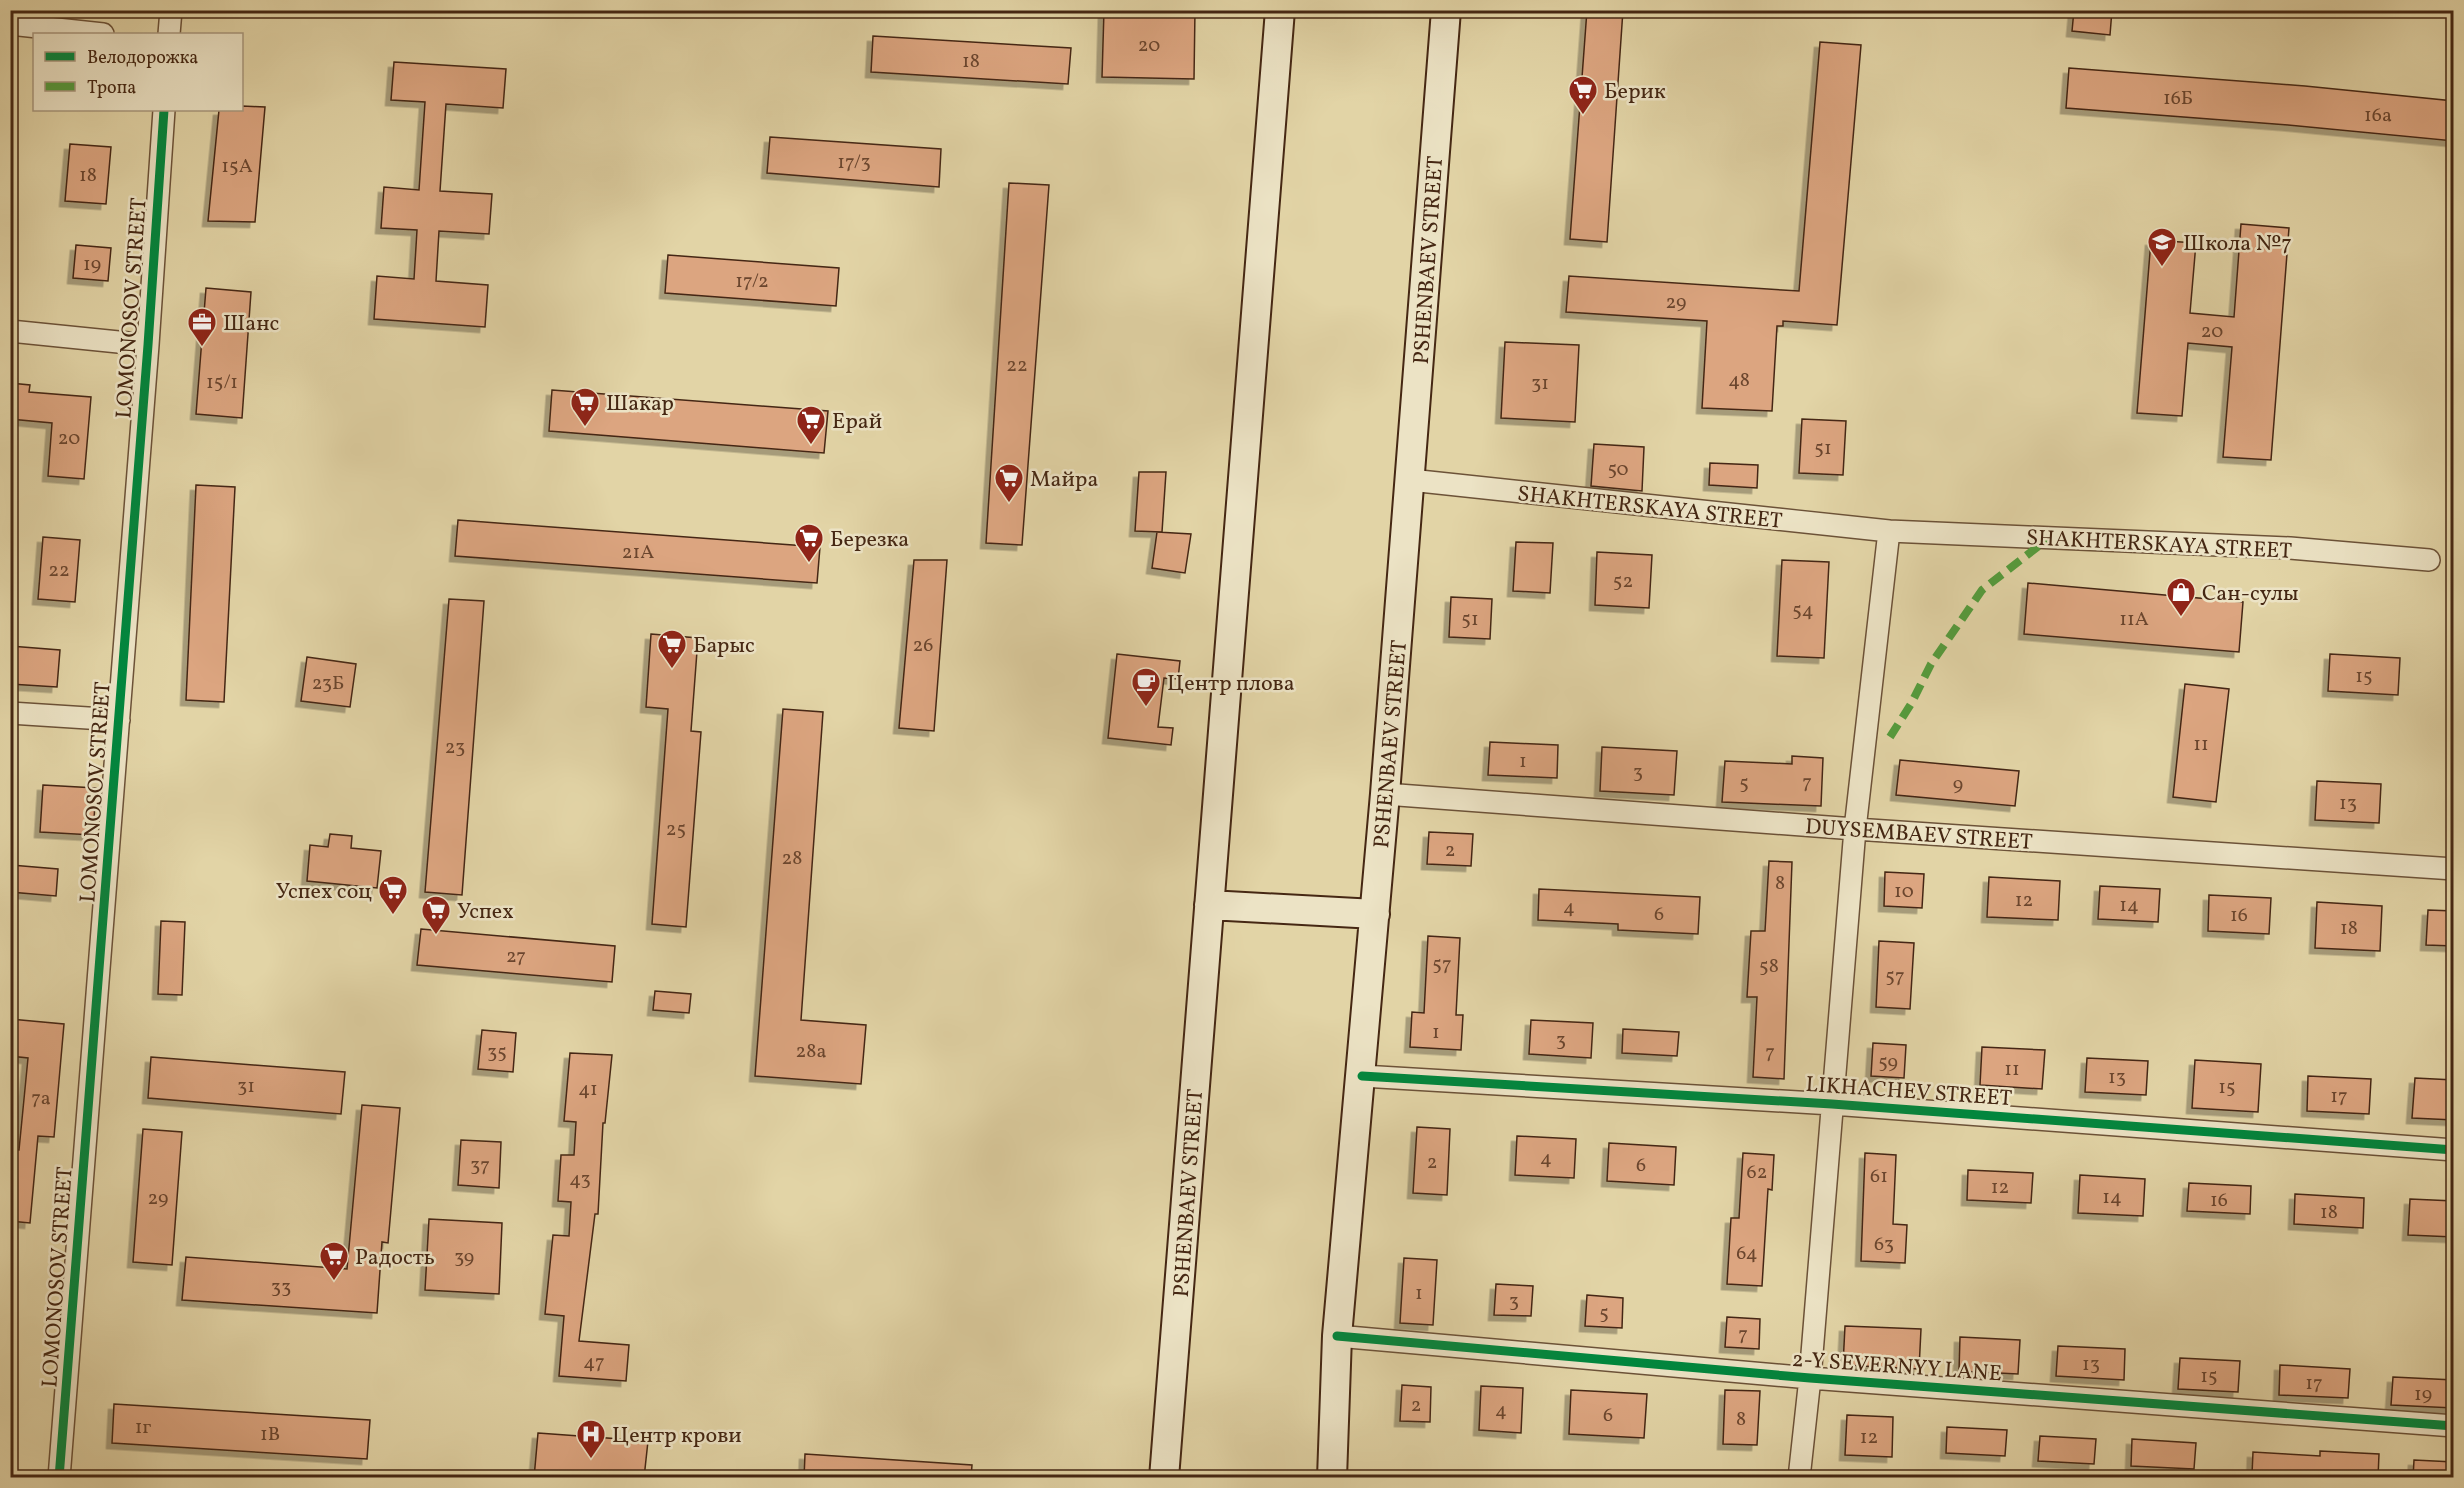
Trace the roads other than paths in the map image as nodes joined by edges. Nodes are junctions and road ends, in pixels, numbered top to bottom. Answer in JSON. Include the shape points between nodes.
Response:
{"nodes":[{"id":1,"x":171,"y":10,"type":"edge"},
{"id":2,"x":1280,"y":10,"type":"edge"},
{"id":3,"x":1446,"y":10,"type":"edge"},
{"id":4,"x":10,"y":24,"type":"edge"},
{"id":5,"x":94,"y":33,"type":"edge"},
{"id":6,"x":169,"y":33,"type":"edge"},
{"id":7,"x":164,"y":111,"type":"edge"},
{"id":8,"x":10,"y":331,"type":"edge"},
{"id":9,"x":148,"y":345,"type":"junction"},
{"id":10,"x":1410,"y":480,"type":"junction"},
{"id":11,"x":1889,"y":531,"type":"junction"},
{"id":12,"x":2429,"y":560,"type":"dead end"},
{"id":13,"x":10,"y":713,"type":"edge"},
{"id":14,"x":119,"y":720,"type":"junction"},
{"id":15,"x":1385,"y":794,"type":"junction"},
{"id":16,"x":1855,"y":829,"type":"junction"},
{"id":17,"x":2454,"y":869,"type":"edge"},
{"id":18,"x":1209,"y":905,"type":"junction"},
{"id":19,"x":1375,"y":914,"type":"junction"},
{"id":20,"x":1362,"y":1076,"type":"junction"},
{"id":21,"x":1832,"y":1104,"type":"junction"},
{"id":22,"x":2454,"y":1150,"type":"edge"},
{"id":23,"x":1337,"y":1336,"type":"junction"},
{"id":24,"x":1810,"y":1378,"type":"junction"},
{"id":25,"x":2454,"y":1426,"type":"edge"},
{"id":26,"x":59,"y":1478,"type":"edge"},
{"id":27,"x":1164,"y":1478,"type":"edge"},
{"id":28,"x":1332,"y":1478,"type":"edge"},
{"id":29,"x":1799,"y":1478,"type":"edge"}],
"edges":[{"from":1,"to":6,"type":"street"},
{"from":2,"to":18,"type":"main road","name":"PSHENBAEV STREET"},
{"from":3,"to":10,"type":"main road","name":"PSHENBAEV STREET"},
{"from":4,"to":5,"type":"street"},
{"from":7,"to":9,"type":"street","name":"LOMONOSOV STREET"},
{"from":8,"to":9,"type":"street"},
{"from":9,"to":14,"type":"street","name":"LOMONOSOV STREET"},
{"from":10,"to":11,"type":"street","name":"SHAKHTERSKAYA STREET"},
{"from":10,"to":15,"type":"main road","name":"PSHENBAEV STREET"},
{"from":11,"to":12,"type":"street","name":"SHAKHTERSKAYA STREET","via":[[2290,549]]},
{"from":11,"to":16,"type":"street"},
{"from":13,"to":14,"type":"street"},
{"from":14,"to":26,"type":"street","name":"LOMONOSOV STREET"},
{"from":15,"to":16,"type":"street","name":"DUYSEMBAEV STREET"},
{"from":15,"to":19,"type":"main road","name":"PSHENBAEV STREET"},
{"from":16,"to":17,"type":"street","name":"DUYSEMBAEV STREET"},
{"from":16,"to":21,"type":"street"},
{"from":18,"to":19,"type":"main road"},
{"from":18,"to":27,"type":"main road","name":"PSHENBAEV STREET"},
{"from":19,"to":20,"type":"main road","name":"PSHENBAEV STREET"},
{"from":20,"to":21,"type":"street","name":"LIKHACHEV STREET"},
{"from":20,"to":23,"type":"main road","name":"PSHENBAEV STREET"},
{"from":21,"to":22,"type":"street","name":"LIKHACHEV STREET"},
{"from":21,"to":24,"type":"street"},
{"from":23,"to":24,"type":"street","name":"2-Y SEVERNYY LANE"},
{"from":23,"to":28,"type":"main road","name":"PSHENBAEV STREET"},
{"from":24,"to":25,"type":"street","name":"2-Y SEVERNYY LANE"},
{"from":24,"to":29,"type":"street"}]}
